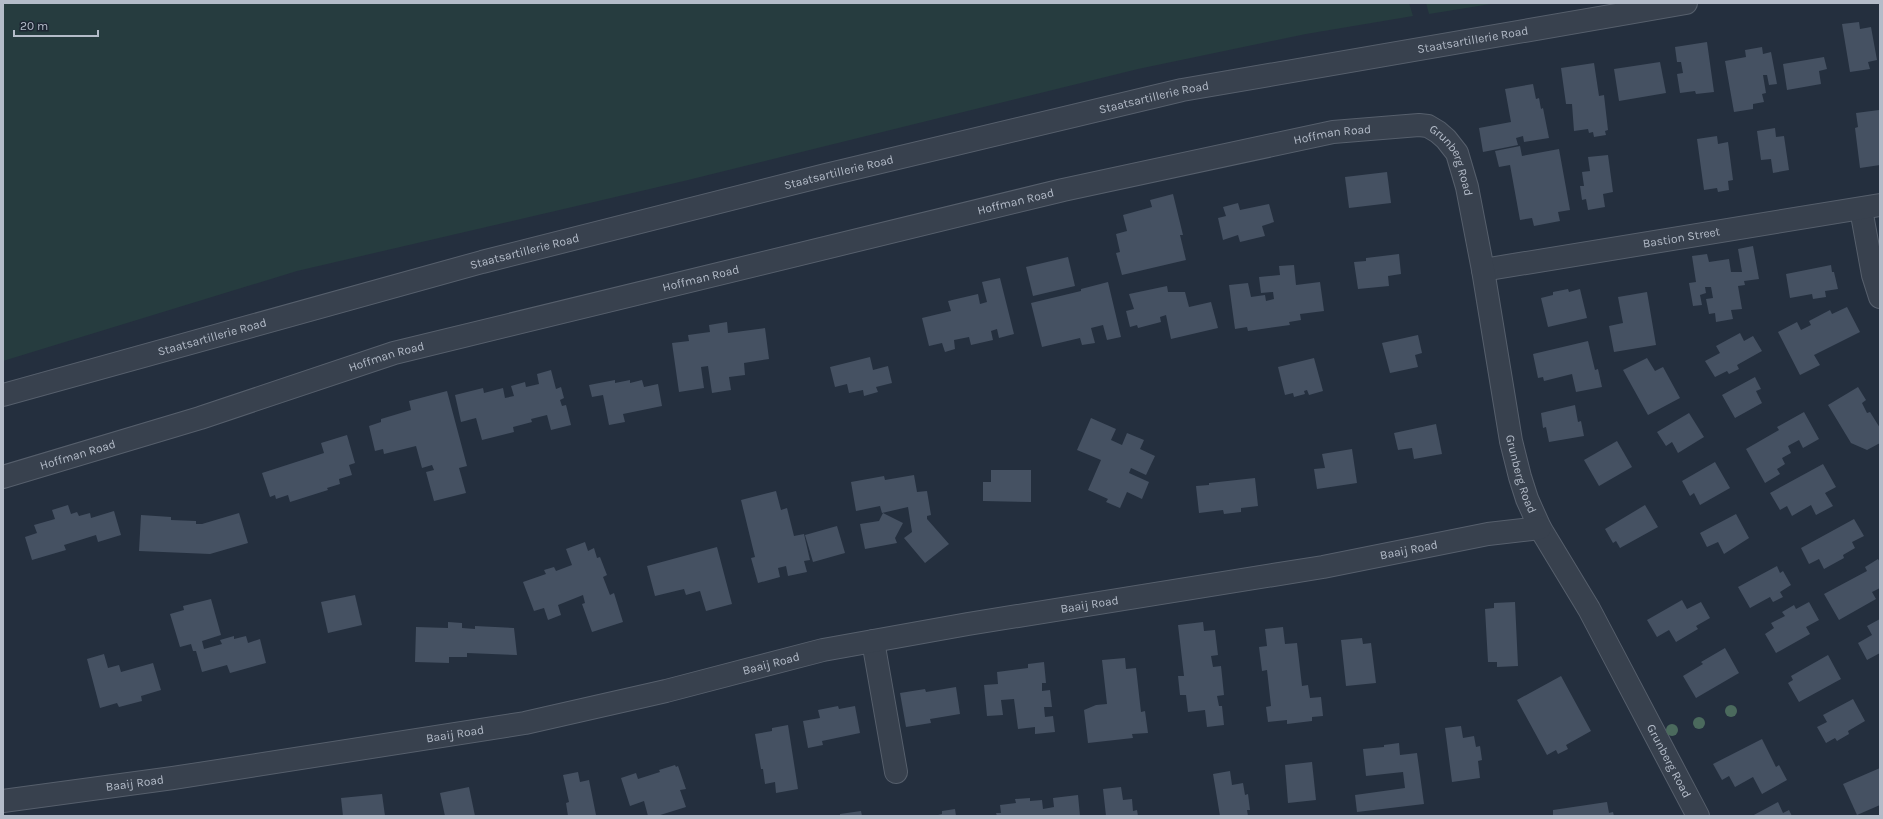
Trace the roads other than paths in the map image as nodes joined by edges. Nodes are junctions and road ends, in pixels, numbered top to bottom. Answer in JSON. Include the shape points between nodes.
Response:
{"nodes":[{"id":1,"x":1686,"y":3,"type":"edge"},
{"id":2,"x":1409,"y":125,"type":"joint"},
{"id":3,"x":1870,"y":207,"type":"edge"},
{"id":4,"x":1483,"y":270,"type":"junction"},
{"id":5,"x":1880,"y":297,"type":"edge"},
{"id":6,"x":3,"y":395,"type":"edge"},
{"id":7,"x":3,"y":477,"type":"edge"},
{"id":8,"x":1540,"y":528,"type":"junction"},
{"id":9,"x":874,"y":641,"type":"junction"},
{"id":10,"x":896,"y":772,"type":"dead end"},
{"id":11,"x":3,"y":801,"type":"edge"},
{"id":12,"x":1698,"y":816,"type":"edge"}],
"edges":[{"from":1,"to":6,"type":"street","name":"Staatsartillerie Road","via":[[1182,90],[826,175],[490,260]]},
{"from":2,"to":4,"type":"street","name":"Grunberg Road","via":[[1428,126],[1446,139],[1457,153],[1467,187]]},
{"from":2,"to":7,"type":"street","name":"Hoffman Road","via":[[1333,132],[1063,190],[394,353],[200,418]]},
{"from":3,"to":4,"type":"street","name":"Bastion Street"},
{"from":3,"to":5,"type":"street","via":[[1873,275]]},
{"from":4,"to":8,"type":"street","name":"Grunberg Road","via":[[1511,441],[1522,484]]},
{"from":8,"to":9,"type":"street","name":"Baaij Road","via":[[1488,534],[1323,567]]},
{"from":8,"to":12,"type":"street","name":"Grunberg Road","via":[[1589,609]]},
{"from":9,"to":10,"type":"street"},
{"from":9,"to":11,"type":"street","name":"Baaij Road","via":[[823,650],[666,691],[525,723],[173,778]]}]}
